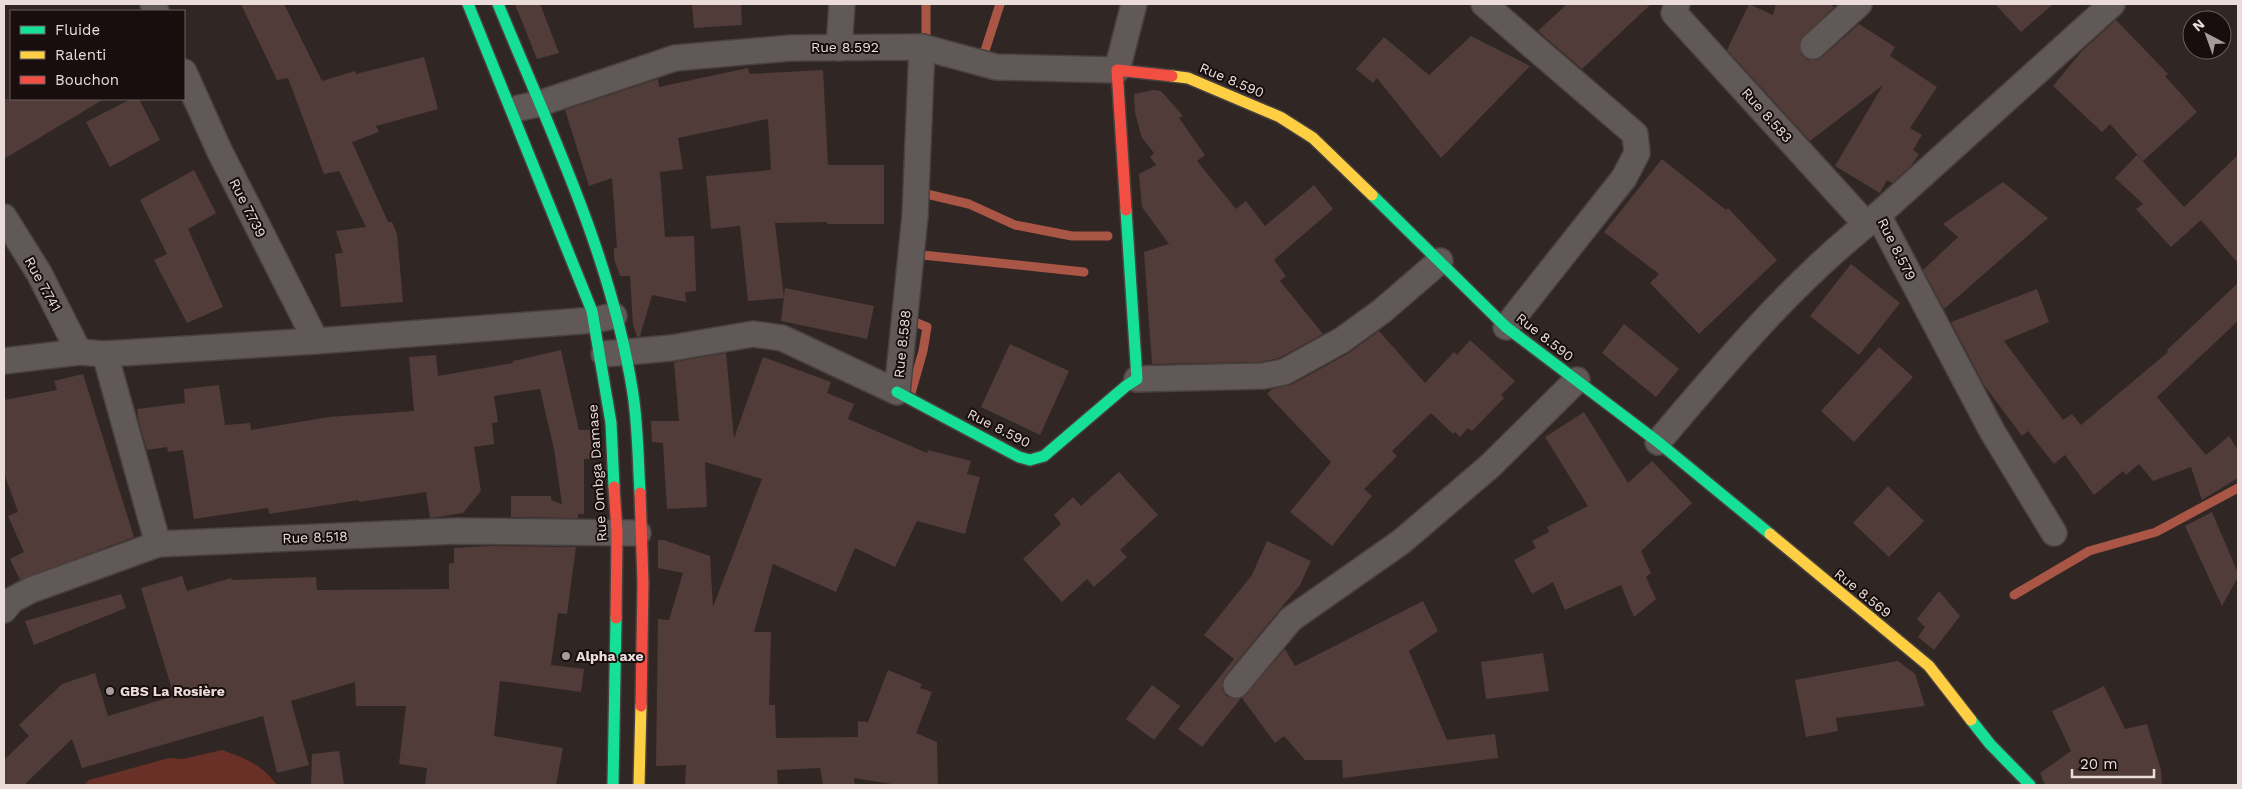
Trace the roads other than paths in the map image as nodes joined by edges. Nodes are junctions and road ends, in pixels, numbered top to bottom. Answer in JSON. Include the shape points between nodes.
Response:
{"nodes":[{"id":1,"x":468,"y":4,"type":"edge"},
{"id":2,"x":498,"y":4,"type":"edge"},
{"id":3,"x":842,"y":4,"type":"edge"},
{"id":4,"x":1134,"y":4,"type":"edge"},
{"id":5,"x":1484,"y":4,"type":"edge"},
{"id":6,"x":1677,"y":4,"type":"edge"},
{"id":7,"x":1859,"y":4,"type":"edge"},
{"id":8,"x":2112,"y":4,"type":"edge"},
{"id":9,"x":1813,"y":46,"type":"dead end"},
{"id":10,"x":922,"y":47,"type":"junction"},
{"id":11,"x":839,"y":48,"type":"junction"},
{"id":12,"x":1117,"y":70,"type":"junction"},
{"id":13,"x":185,"y":74,"type":"edge"},
{"id":14,"x":538,"y":104,"type":"junction"},
{"id":15,"x":511,"y":109,"type":"junction"},
{"id":16,"x":4,"y":217,"type":"edge"},
{"id":17,"x":1872,"y":219,"type":"junction"},
{"id":18,"x":1440,"y":261,"type":"junction"},
{"id":19,"x":605,"y":318,"type":"junction"},
{"id":20,"x":1506,"y":327,"type":"junction"},
{"id":21,"x":316,"y":341,"type":"junction"},
{"id":22,"x":79,"y":352,"type":"junction"},
{"id":23,"x":611,"y":353,"type":"junction"},
{"id":24,"x":105,"y":354,"type":"junction"},
{"id":25,"x":4,"y":361,"type":"edge"},
{"id":26,"x":1137,"y":379,"type":"junction"},
{"id":27,"x":1577,"y":380,"type":"junction"},
{"id":28,"x":897,"y":392,"type":"junction"},
{"id":29,"x":1658,"y":442,"type":"junction"},
{"id":30,"x":617,"y":532,"type":"junction"},
{"id":31,"x":642,"y":533,"type":"junction"},
{"id":32,"x":2054,"y":533,"type":"dead end"},
{"id":33,"x":158,"y":544,"type":"junction"},
{"id":34,"x":4,"y":610,"type":"edge"},
{"id":35,"x":1236,"y":685,"type":"dead end"},
{"id":36,"x":613,"y":785,"type":"edge"},
{"id":37,"x":639,"y":785,"type":"edge"},
{"id":38,"x":2030,"y":785,"type":"edge"}],
"edges":[{"from":1,"to":15,"type":"street","name":"Rue Ombga Damase"},
{"from":2,"to":14,"type":"street","name":"Rue Ombga Damase"},
{"from":3,"to":11,"type":"street"},
{"from":4,"to":12,"type":"street"},
{"from":5,"to":20,"type":"street","via":[[1635,134],[1638,153],[1624,178]]},
{"from":6,"to":17,"type":"street","name":"Rue 8.583","via":[[1674,13]]},
{"from":7,"to":9,"type":"street"},
{"from":8,"to":17,"type":"street","name":"Rue 8.579"},
{"from":10,"to":11,"type":"street","name":"Rue 8.592"},
{"from":10,"to":12,"type":"street","name":"Rue 8.592","via":[[996,67]]},
{"from":10,"to":28,"type":"street","name":"Rue 8.588","via":[[915,216]]},
{"from":11,"to":14,"type":"street","name":"Rue 8.592","via":[[790,48],[675,58]]},
{"from":12,"to":18,"type":"street","name":"Rue 8.590","via":[[1188,78],[1280,117],[1313,138]]},
{"from":12,"to":26,"type":"street"},
{"from":13,"to":21,"type":"street","name":"Rue 7.739","via":[[219,150]]},
{"from":14,"to":15,"type":"street","name":"Rue 8.592"},
{"from":14,"to":19,"type":"street","name":"Rue Ombga Damase","via":[[579,204]]},
{"from":15,"to":19,"type":"street","name":"Rue Ombga Damase","via":[[592,311]]},
{"from":16,"to":22,"type":"street","name":"Rue 7.741","via":[[39,273]]},
{"from":17,"to":29,"type":"street","via":[[1801,281],[1750,334]]},
{"from":17,"to":32,"type":"street","name":"Rue 8.579"},
{"from":18,"to":20,"type":"street","name":"Rue 8.590"},
{"from":18,"to":26,"type":"street","via":[[1382,311],[1342,340],[1274,376]]},
{"from":19,"to":21,"type":"street"},
{"from":19,"to":23,"type":"street","name":"Rue Ombga Damase"},
{"from":19,"to":23,"type":"street","name":"Rue Ombga Damase"},
{"from":20,"to":27,"type":"street","name":"Rue 8.590"},
{"from":21,"to":24,"type":"street"},
{"from":22,"to":24,"type":"street"},
{"from":22,"to":25,"type":"street"},
{"from":23,"to":28,"type":"street","name":"Rue 8.588","via":[[671,348],[753,334],[772,336]]},
{"from":23,"to":30,"type":"street","name":"Rue Ombga Damase"},
{"from":23,"to":31,"type":"street","name":"Rue Ombga Damase","via":[[632,387]]},
{"from":24,"to":33,"type":"street"},
{"from":26,"to":28,"type":"street","name":"Rue 8.590","via":[[1044,456],[1030,460]]},
{"from":27,"to":29,"type":"street","name":"Rue 8.590"},
{"from":27,"to":35,"type":"street","via":[[1490,466],[1402,542],[1291,619]]},
{"from":29,"to":38,"type":"street","name":"Rue 8.569","via":[[1929,666],[1990,744]]},
{"from":30,"to":31,"type":"street","name":"Rue 8.518"},
{"from":30,"to":33,"type":"street","name":"Rue 8.518","via":[[457,531]]},
{"from":30,"to":36,"type":"street","name":"Rue Ombga Damase"},
{"from":31,"to":37,"type":"street","name":"Rue Ombga Damase"},
{"from":33,"to":34,"type":"street","name":"Rue 8.518","via":[[31,590],[12,600]]}]}
